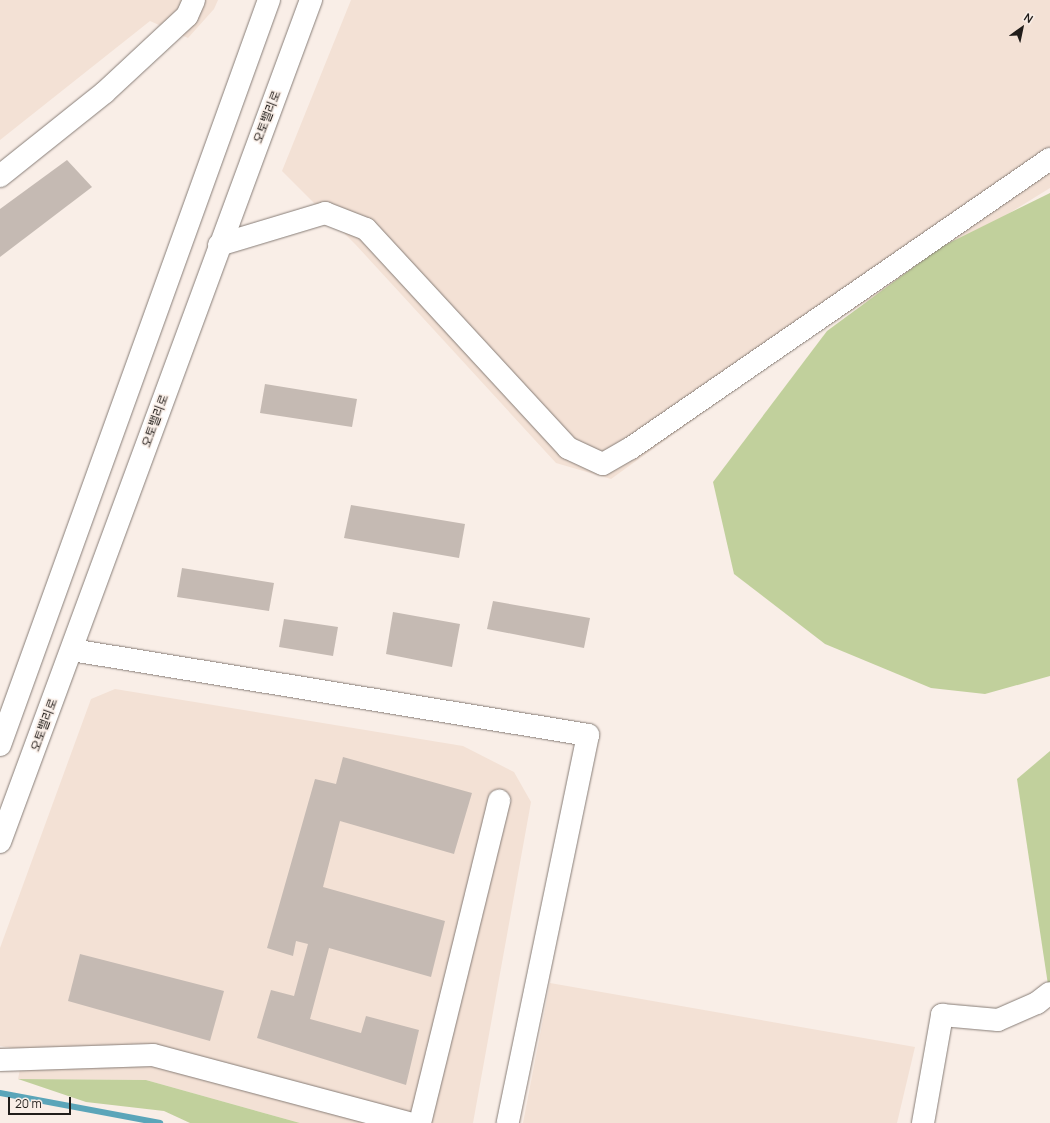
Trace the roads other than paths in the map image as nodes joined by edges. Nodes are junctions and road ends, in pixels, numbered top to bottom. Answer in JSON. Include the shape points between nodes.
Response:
{"nodes":[{"id":1,"x":194,"y":0,"type":"edge"},
{"id":2,"x":269,"y":0,"type":"edge"},
{"id":3,"x":311,"y":0,"type":"edge"},
{"id":4,"x":321,"y":0,"type":"edge"},
{"id":5,"x":304,"y":20,"type":"junction"},
{"id":6,"x":1050,"y":158,"type":"edge"},
{"id":7,"x":0,"y":176,"type":"edge"},
{"id":8,"x":219,"y":245,"type":"junction"},
{"id":9,"x":72,"y":650,"type":"junction"},
{"id":10,"x":0,"y":745,"type":"edge"},
{"id":11,"x":499,"y":801,"type":"dead end"},
{"id":12,"x":0,"y":842,"type":"edge"},
{"id":13,"x":1050,"y":993,"type":"edge"},
{"id":14,"x":0,"y":1060,"type":"edge"},
{"id":15,"x":408,"y":1123,"type":"edge"},
{"id":16,"x":420,"y":1123,"type":"edge"},
{"id":17,"x":508,"y":1123,"type":"edge"},
{"id":18,"x":923,"y":1123,"type":"edge"}],
"edges":[{"from":1,"to":7,"type":"main road","via":[[187,16],[104,93]]},
{"from":2,"to":10,"type":"main road"},
{"from":3,"to":5,"type":"main road","name":"오토밸리로"},
{"from":4,"to":5,"type":"main road"},
{"from":5,"to":8,"type":"main road","name":"오토밸리로"},
{"from":6,"to":8,"type":"main road","via":[[631,448],[603,464],[568,448],[366,229],[325,213]]},
{"from":8,"to":9,"type":"main road","name":"오토밸리로"},
{"from":9,"to":12,"type":"main road","name":"오토밸리로"},
{"from":9,"to":17,"type":"main road","via":[[588,735]]},
{"from":11,"to":16,"type":"main road"},
{"from":13,"to":18,"type":"main road","via":[[1037,1003],[998,1020],[942,1015]]},
{"from":14,"to":15,"type":"main road","via":[[153,1055]]}]}
